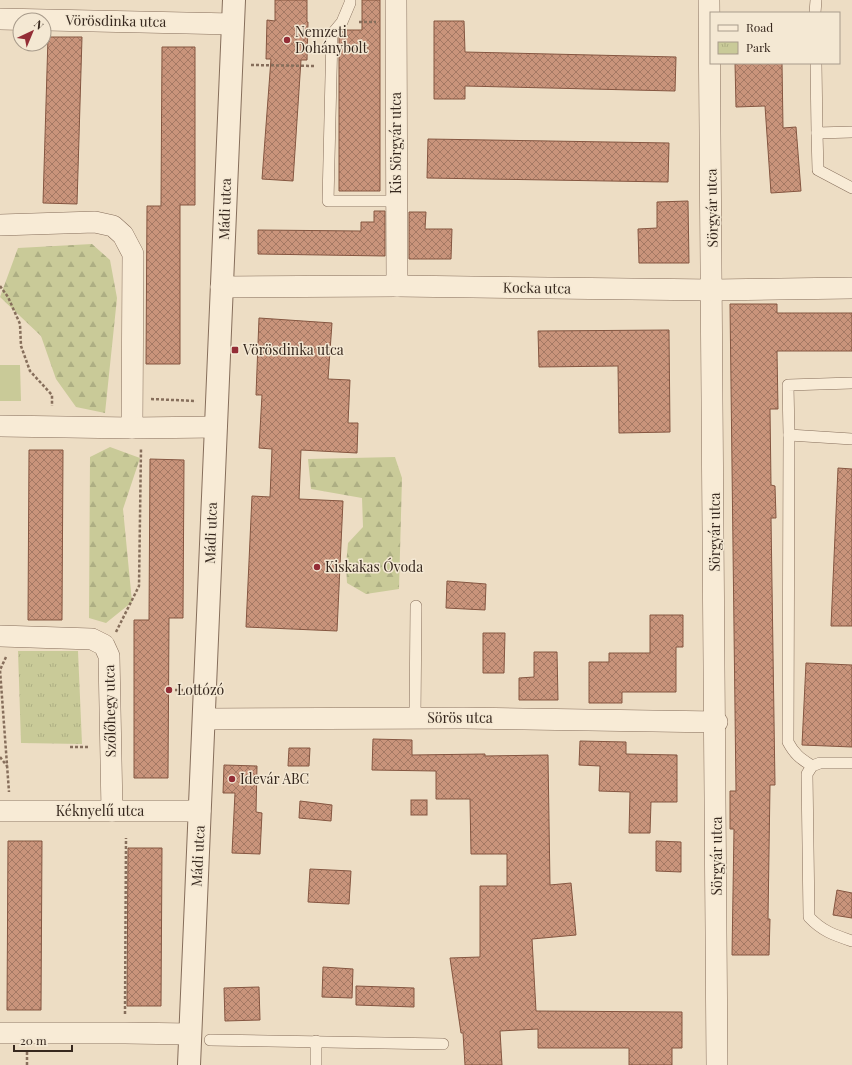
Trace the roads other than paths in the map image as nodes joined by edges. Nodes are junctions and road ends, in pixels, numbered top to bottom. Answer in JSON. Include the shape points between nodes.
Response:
{"nodes":[{"id":1,"x":234,"y":0,"type":"edge"},
{"id":2,"x":350,"y":0,"type":"edge"},
{"id":3,"x":396,"y":0,"type":"edge"},
{"id":4,"x":709,"y":0,"type":"edge"},
{"id":5,"x":816,"y":0,"type":"edge"},
{"id":6,"x":816,"y":12,"type":"edge"},
{"id":7,"x":0,"y":19,"type":"edge"},
{"id":8,"x":233,"y":24,"type":"junction"},
{"id":9,"x":816,"y":64,"type":"edge"},
{"id":10,"x":817,"y":132,"type":"junction"},
{"id":11,"x":852,"y":132,"type":"edge"},
{"id":12,"x":852,"y":188,"type":"edge"},
{"id":13,"x":397,"y":201,"type":"junction"},
{"id":14,"x":0,"y":225,"type":"edge"},
{"id":15,"x":397,"y":286,"type":"junction"},
{"id":16,"x":222,"y":287,"type":"junction"},
{"id":17,"x":852,"y":288,"type":"edge"},
{"id":18,"x":713,"y":290,"type":"junction"},
{"id":19,"x":852,"y":383,"type":"edge"},
{"id":20,"x":0,"y":426,"type":"edge"},
{"id":21,"x":216,"y":427,"type":"junction"},
{"id":22,"x":136,"y":435,"type":"junction"},
{"id":23,"x":789,"y":436,"type":"junction"},
{"id":24,"x":852,"y":440,"type":"edge"},
{"id":25,"x":416,"y":606,"type":"dead end"},
{"id":26,"x":8,"y":636,"type":"edge"},
{"id":27,"x":415,"y":718,"type":"junction"},
{"id":28,"x":204,"y":719,"type":"junction"},
{"id":29,"x":717,"y":722,"type":"junction"},
{"id":30,"x":852,"y":763,"type":"edge"},
{"id":31,"x":812,"y":766,"type":"junction"},
{"id":32,"x":4,"y":805,"type":"edge"},
{"id":33,"x":112,"y":811,"type":"junction"},
{"id":34,"x":200,"y":811,"type":"junction"},
{"id":35,"x":852,"y":941,"type":"edge"},
{"id":36,"x":0,"y":1033,"type":"edge"},
{"id":37,"x":190,"y":1034,"type":"junction"},
{"id":38,"x":210,"y":1040,"type":"dead end"},
{"id":39,"x":316,"y":1041,"type":"junction"},
{"id":40,"x":443,"y":1044,"type":"dead end"},
{"id":41,"x":189,"y":1065,"type":"edge"},
{"id":42,"x":316,"y":1065,"type":"edge"},
{"id":43,"x":717,"y":1065,"type":"edge"}],
"edges":[{"from":1,"to":8,"type":"street","name":"Mádi utca"},
{"from":2,"to":13,"type":"lane","via":[[342,22],[332,34],[328,201]]},
{"from":3,"to":13,"type":"street","name":"Kis Sörgyár utca"},
{"from":4,"to":18,"type":"street","name":"Sörgyár utca"},
{"from":5,"to":6,"type":"lane"},
{"from":7,"to":8,"type":"street","name":"Vörösdinka utca"},
{"from":8,"to":16,"type":"street","name":"Mádi utca"},
{"from":9,"to":10,"type":"lane"},
{"from":10,"to":11,"type":"lane"},
{"from":10,"to":12,"type":"lane","via":[[818,170]]},
{"from":13,"to":15,"type":"street","name":"Kis Sörgyár utca"},
{"from":14,"to":22,"type":"street","via":[[95,222],[113,226],[123,235],[133,254],[132,398]]},
{"from":15,"to":16,"type":"street","name":"Kocka utca"},
{"from":15,"to":18,"type":"street","name":"Kocka utca"},
{"from":16,"to":21,"type":"street","name":"Mádi utca"},
{"from":17,"to":18,"type":"street","name":"Kocka utca"},
{"from":18,"to":29,"type":"street","name":"Sörgyár utca"},
{"from":19,"to":23,"type":"lane","via":[[788,385]]},
{"from":20,"to":22,"type":"street"},
{"from":21,"to":22,"type":"street"},
{"from":21,"to":28,"type":"street","name":"Mádi utca"},
{"from":23,"to":24,"type":"lane"},
{"from":23,"to":31,"type":"lane","via":[[788,742],[793,752]]},
{"from":25,"to":27,"type":"lane"},
{"from":26,"to":33,"type":"street","name":"Szőlőhegy utca","via":[[92,639],[104,645],[109,656]]},
{"from":27,"to":28,"type":"street","name":"Sörös utca"},
{"from":27,"to":29,"type":"street","name":"Sörös utca"},
{"from":28,"to":34,"type":"street","name":"Mádi utca"},
{"from":29,"to":43,"type":"street","name":"Sörgyár utca"},
{"from":30,"to":31,"type":"lane","via":[[820,763]]},
{"from":31,"to":35,"type":"lane","via":[[807,774],[809,917],[829,933]]},
{"from":32,"to":33,"type":"street","name":"Kéknyelű utca"},
{"from":33,"to":34,"type":"street","name":"Kéknyelű utca"},
{"from":34,"to":37,"type":"street","name":"Mádi utca"},
{"from":36,"to":37,"type":"street"},
{"from":37,"to":41,"type":"street","name":"Mádi utca"},
{"from":38,"to":39,"type":"lane"},
{"from":39,"to":40,"type":"lane"},
{"from":39,"to":42,"type":"lane"}]}
